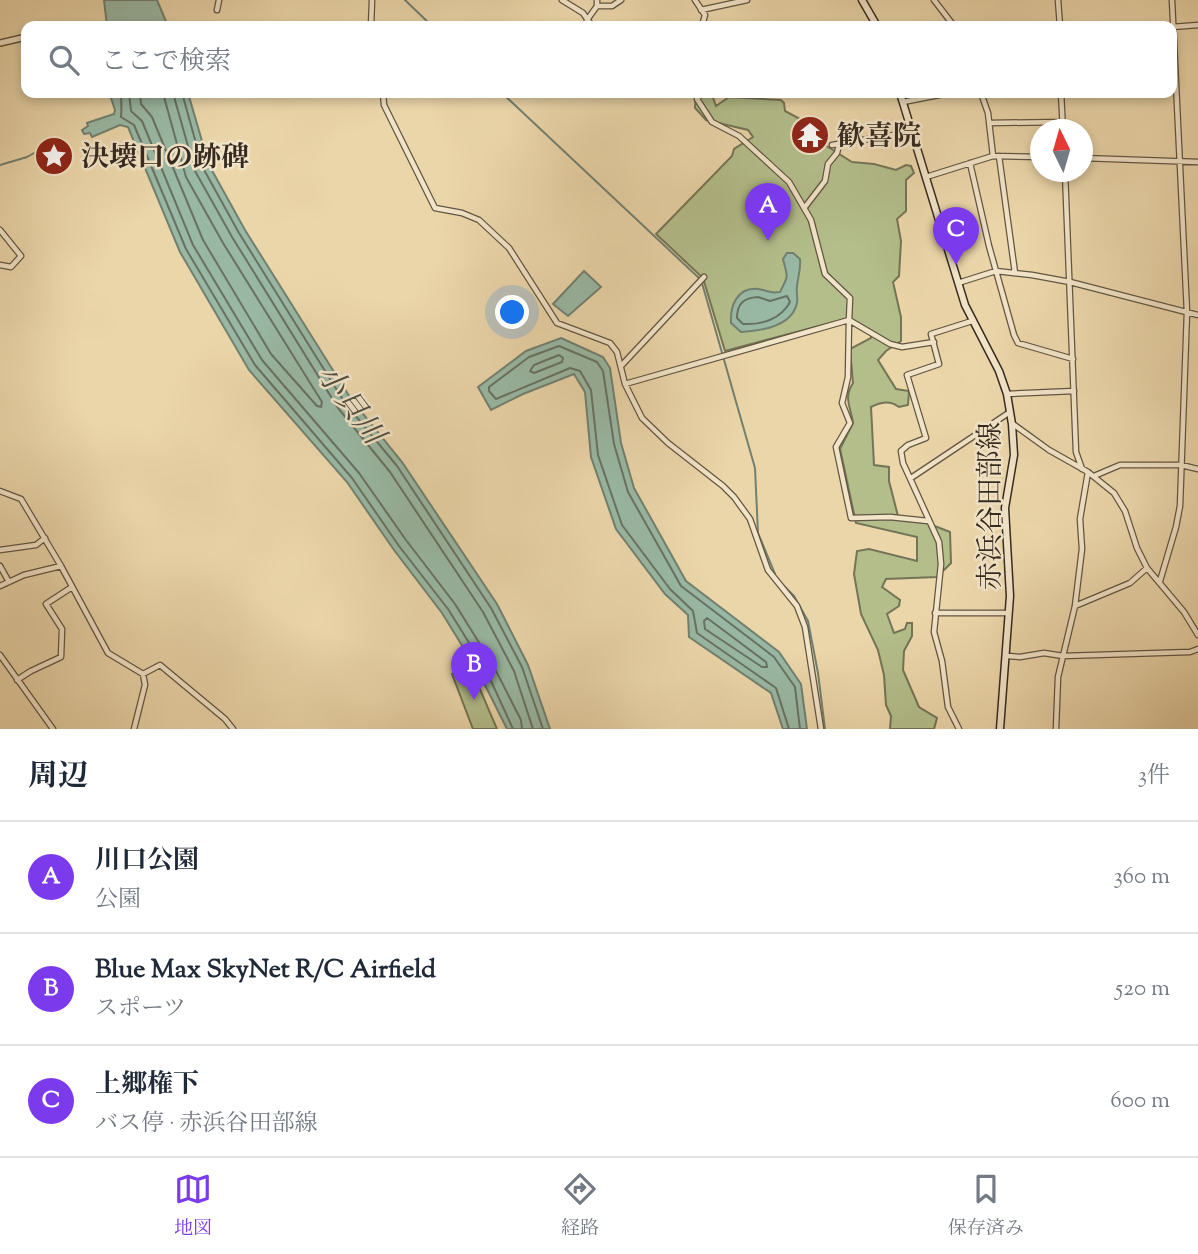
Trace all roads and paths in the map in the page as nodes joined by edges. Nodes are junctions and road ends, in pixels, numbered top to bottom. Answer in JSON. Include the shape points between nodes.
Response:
{"nodes":[{"id":1,"x":219,"y":0,"type":"edge"},
{"id":2,"x":372,"y":0,"type":"edge"},
{"id":3,"x":562,"y":0,"type":"edge"},
{"id":4,"x":621,"y":0,"type":"edge"},
{"id":5,"x":695,"y":0,"type":"edge"},
{"id":6,"x":747,"y":0,"type":"edge"},
{"id":7,"x":862,"y":0,"type":"edge"},
{"id":8,"x":946,"y":0,"type":"edge"},
{"id":9,"x":1058,"y":0,"type":"edge"},
{"id":10,"x":1172,"y":0,"type":"edge"},
{"id":11,"x":935,"y":1,"type":"edge"},
{"id":12,"x":597,"y":3,"type":"edge"},
{"id":13,"x":217,"y":10,"type":"dead end"},
{"id":14,"x":702,"y":10,"type":"junction"},
{"id":15,"x":587,"y":20,"type":"joint"},
{"id":16,"x":371,"y":21,"type":"edge"},
{"id":17,"x":703,"y":21,"type":"edge"},
{"id":18,"x":872,"y":21,"type":"edge"},
{"id":19,"x":950,"y":21,"type":"edge"},
{"id":20,"x":1060,"y":21,"type":"edge"},
{"id":21,"x":1172,"y":21,"type":"edge"},
{"id":22,"x":1198,"y":25,"type":"edge"},
{"id":23,"x":1177,"y":27,"type":"edge"},
{"id":24,"x":21,"y":38,"type":"edge"},
{"id":25,"x":0,"y":43,"type":"edge"},
{"id":26,"x":383,"y":98,"type":"edge"},
{"id":27,"x":698,"y":98,"type":"edge"},
{"id":28,"x":902,"y":98,"type":"edge"},
{"id":29,"x":924,"y":98,"type":"edge"},
{"id":30,"x":982,"y":98,"type":"edge"},
{"id":31,"x":1061,"y":98,"type":"edge"},
{"id":32,"x":1176,"y":98,"type":"edge"},
{"id":33,"x":904,"y":102,"type":"junction"},
{"id":34,"x":1062,"y":119,"type":"edge"},
{"id":35,"x":1030,"y":122,"type":"edge"},
{"id":36,"x":990,"y":123,"type":"junction"},
{"id":37,"x":912,"y":132,"type":"junction"},
{"id":38,"x":832,"y":145,"type":"dead end"},
{"id":39,"x":839,"y":145,"type":"junction"},
{"id":40,"x":996,"y":156,"type":"junction"},
{"id":41,"x":1030,"y":157,"type":"edge"},
{"id":42,"x":1093,"y":158,"type":"edge"},
{"id":43,"x":1179,"y":162,"type":"junction"},
{"id":44,"x":1198,"y":162,"type":"edge"},
{"id":45,"x":970,"y":163,"type":"junction"},
{"id":46,"x":926,"y":177,"type":"junction"},
{"id":47,"x":1065,"y":182,"type":"edge"},
{"id":48,"x":805,"y":208,"type":"junction"},
{"id":49,"x":0,"y":230,"type":"edge"},
{"id":50,"x":0,"y":264,"type":"edge"},
{"id":51,"x":996,"y":271,"type":"junction"},
{"id":52,"x":1015,"y":273,"type":"junction"},
{"id":53,"x":704,"y":277,"type":"dead end"},
{"id":54,"x":1070,"y":282,"type":"junction"},
{"id":55,"x":958,"y":283,"type":"junction"},
{"id":56,"x":1187,"y":312,"type":"junction"},
{"id":57,"x":1198,"y":315,"type":"edge"},
{"id":58,"x":849,"y":320,"type":"junction"},
{"id":59,"x":972,"y":321,"type":"junction"},
{"id":60,"x":934,"y":342,"type":"junction"},
{"id":61,"x":1073,"y":359,"type":"junction"},
{"id":62,"x":622,"y":365,"type":"junction"},
{"id":63,"x":625,"y":384,"type":"junction"},
{"id":64,"x":1074,"y":391,"type":"junction"},
{"id":65,"x":1007,"y":394,"type":"junction"},
{"id":66,"x":1010,"y":412,"type":"junction"},
{"id":67,"x":1013,"y":424,"type":"junction"},
{"id":68,"x":1181,"y":465,"type":"junction"},
{"id":69,"x":1082,"y":468,"type":"junction"},
{"id":70,"x":1198,"y":470,"type":"edge"},
{"id":71,"x":1088,"y":472,"type":"junction"},
{"id":72,"x":1094,"y":476,"type":"junction"},
{"id":73,"x":911,"y":478,"type":"junction"},
{"id":74,"x":0,"y":491,"type":"edge"},
{"id":75,"x":928,"y":521,"type":"junction"},
{"id":76,"x":45,"y":538,"type":"junction"},
{"id":77,"x":0,"y":550,"type":"edge"},
{"id":78,"x":0,"y":566,"type":"edge"},
{"id":79,"x":61,"y":566,"type":"junction"},
{"id":80,"x":1147,"y":568,"type":"junction"},
{"id":81,"x":1160,"y":581,"type":"junction"},
{"id":82,"x":9,"y":582,"type":"junction"},
{"id":83,"x":0,"y":586,"type":"edge"},
{"id":84,"x":72,"y":587,"type":"junction"},
{"id":85,"x":1074,"y":606,"type":"junction"},
{"id":86,"x":935,"y":612,"type":"junction"},
{"id":87,"x":1009,"y":613,"type":"junction"},
{"id":88,"x":1198,"y":635,"type":"edge"},
{"id":89,"x":1198,"y":649,"type":"edge"},
{"id":90,"x":0,"y":655,"type":"edge"},
{"id":91,"x":1007,"y":656,"type":"junction"},
{"id":92,"x":1063,"y":656,"type":"junction"},
{"id":93,"x":143,"y":674,"type":"junction"},
{"id":94,"x":17,"y":680,"type":"junction"},
{"id":95,"x":53,"y":729,"type":"edge"},
{"id":96,"x":134,"y":729,"type":"edge"},
{"id":97,"x":233,"y":729,"type":"edge"},
{"id":98,"x":821,"y":729,"type":"edge"},
{"id":99,"x":959,"y":729,"type":"edge"},
{"id":100,"x":1000,"y":729,"type":"edge"},
{"id":101,"x":1056,"y":729,"type":"edge"}],
"edges":[{"from":1,"to":13,"type":"street"},
{"from":2,"to":16,"type":"street"},
{"from":3,"to":15,"type":"street"},
{"from":4,"to":12,"type":"street","via":[[612,6]]},
{"from":5,"to":14,"type":"street"},
{"from":6,"to":14,"type":"street"},
{"from":7,"to":18,"type":"main road"},
{"from":8,"to":11,"type":"street"},
{"from":9,"to":20,"type":"street"},
{"from":10,"to":21,"type":"street"},
{"from":11,"to":19,"type":"street"},
{"from":12,"to":15,"type":"street"},
{"from":14,"to":17,"type":"street"},
{"from":22,"to":23,"type":"street"},
{"from":24,"to":25,"type":"street"},
{"from":26,"to":62,"type":"street","via":[[435,208],[479,220],[509,248],[557,323],[610,343]]},
{"from":27,"to":48,"type":"street","via":[[712,122],[739,136],[789,182]]},
{"from":28,"to":33,"type":"main road","name":"赤浜谷田部線"},
{"from":29,"to":33,"type":"street"},
{"from":30,"to":36,"type":"street"},
{"from":31,"to":34,"type":"street"},
{"from":32,"to":43,"type":"street"},
{"from":33,"to":37,"type":"main road","name":"赤浜谷田部線"},
{"from":35,"to":36,"type":"street"},
{"from":36,"to":40,"type":"street"},
{"from":37,"to":39,"type":"street"},
{"from":37,"to":46,"type":"main road","name":"赤浜谷田部線"},
{"from":38,"to":39,"type":"street"},
{"from":39,"to":48,"type":"street","via":[[825,181]]},
{"from":40,"to":41,"type":"street"},
{"from":40,"to":45,"type":"street"},
{"from":40,"to":52,"type":"street"},
{"from":42,"to":43,"type":"street"},
{"from":43,"to":44,"type":"street"},
{"from":43,"to":56,"type":"street"},
{"from":45,"to":46,"type":"street"},
{"from":45,"to":51,"type":"street"},
{"from":46,"to":55,"type":"main road","name":"赤浜谷田部線"},
{"from":47,"to":54,"type":"street"},
{"from":48,"to":58,"type":"street","via":[[825,274],[849,298]]},
{"from":49,"to":50,"type":"street","via":[[21,256],[11,267]]},
{"from":51,"to":52,"type":"street"},
{"from":51,"to":55,"type":"street"},
{"from":51,"to":61,"type":"street","via":[[1018,343]]},
{"from":52,"to":54,"type":"street"},
{"from":53,"to":62,"type":"street"},
{"from":54,"to":56,"type":"street"},
{"from":54,"to":61,"type":"street"},
{"from":55,"to":59,"type":"main road","name":"赤浜谷田部線"},
{"from":56,"to":57,"type":"street"},
{"from":56,"to":68,"type":"street"},
{"from":58,"to":60,"type":"street","via":[[890,344],[902,347]]},
{"from":58,"to":63,"type":"street"},
{"from":58,"to":75,"type":"street","via":[[848,377],[842,403],[850,422],[836,447],[851,518]]},
{"from":59,"to":60,"type":"street","via":[[931,334]]},
{"from":59,"to":65,"type":"main road","name":"赤浜谷田部線"},
{"from":60,"to":73,"type":"street","via":[[939,364],[907,375],[926,438],[901,451]]},
{"from":61,"to":64,"type":"street"},
{"from":62,"to":63,"type":"street"},
{"from":63,"to":98,"type":"street","via":[[642,418],[723,486],[750,519],[768,570],[797,606],[805,627]]},
{"from":64,"to":65,"type":"street"},
{"from":64,"to":69,"type":"street","via":[[1076,452]]},
{"from":65,"to":66,"type":"main road","name":"赤浜谷田部線"},
{"from":66,"to":67,"type":"main road","name":"赤浜谷田部線"},
{"from":66,"to":73,"type":"street"},
{"from":67,"to":69,"type":"street"},
{"from":67,"to":87,"type":"main road","name":"赤浜谷田部線","via":[[1014,455],[1005,508]]},
{"from":68,"to":70,"type":"street"},
{"from":68,"to":72,"type":"street","via":[[1120,465]]},
{"from":68,"to":81,"type":"street","via":[[1177,527]]},
{"from":69,"to":71,"type":"street"},
{"from":71,"to":72,"type":"street"},
{"from":71,"to":85,"type":"street"},
{"from":72,"to":80,"type":"street","via":[[1121,503]]},
{"from":73,"to":75,"type":"street"},
{"from":74,"to":76,"type":"street","via":[[21,499]]},
{"from":75,"to":86,"type":"street","via":[[939,542],[941,564]]},
{"from":76,"to":77,"type":"street","via":[[36,545]]},
{"from":76,"to":79,"type":"street"},
{"from":78,"to":82,"type":"street"},
{"from":79,"to":82,"type":"street"},
{"from":79,"to":84,"type":"street"},
{"from":80,"to":81,"type":"street"},
{"from":80,"to":85,"type":"street","via":[[1130,583]]},
{"from":81,"to":88,"type":"street"},
{"from":82,"to":83,"type":"street"},
{"from":84,"to":93,"type":"street","via":[[108,653]]},
{"from":84,"to":94,"type":"street","via":[[46,604],[62,629],[61,657]]},
{"from":85,"to":92,"type":"street"},
{"from":86,"to":87,"type":"street"},
{"from":86,"to":99,"type":"street","via":[[934,632],[948,707]]},
{"from":87,"to":91,"type":"main road","name":"赤浜谷田部線"},
{"from":89,"to":92,"type":"street"},
{"from":90,"to":94,"type":"street"},
{"from":91,"to":92,"type":"street"},
{"from":91,"to":100,"type":"main road","name":"赤浜谷田部線"},
{"from":92,"to":101,"type":"street"},
{"from":93,"to":96,"type":"street","via":[[145,685]]},
{"from":93,"to":97,"type":"street","via":[[160,665]]},
{"from":94,"to":95,"type":"street"}]}
